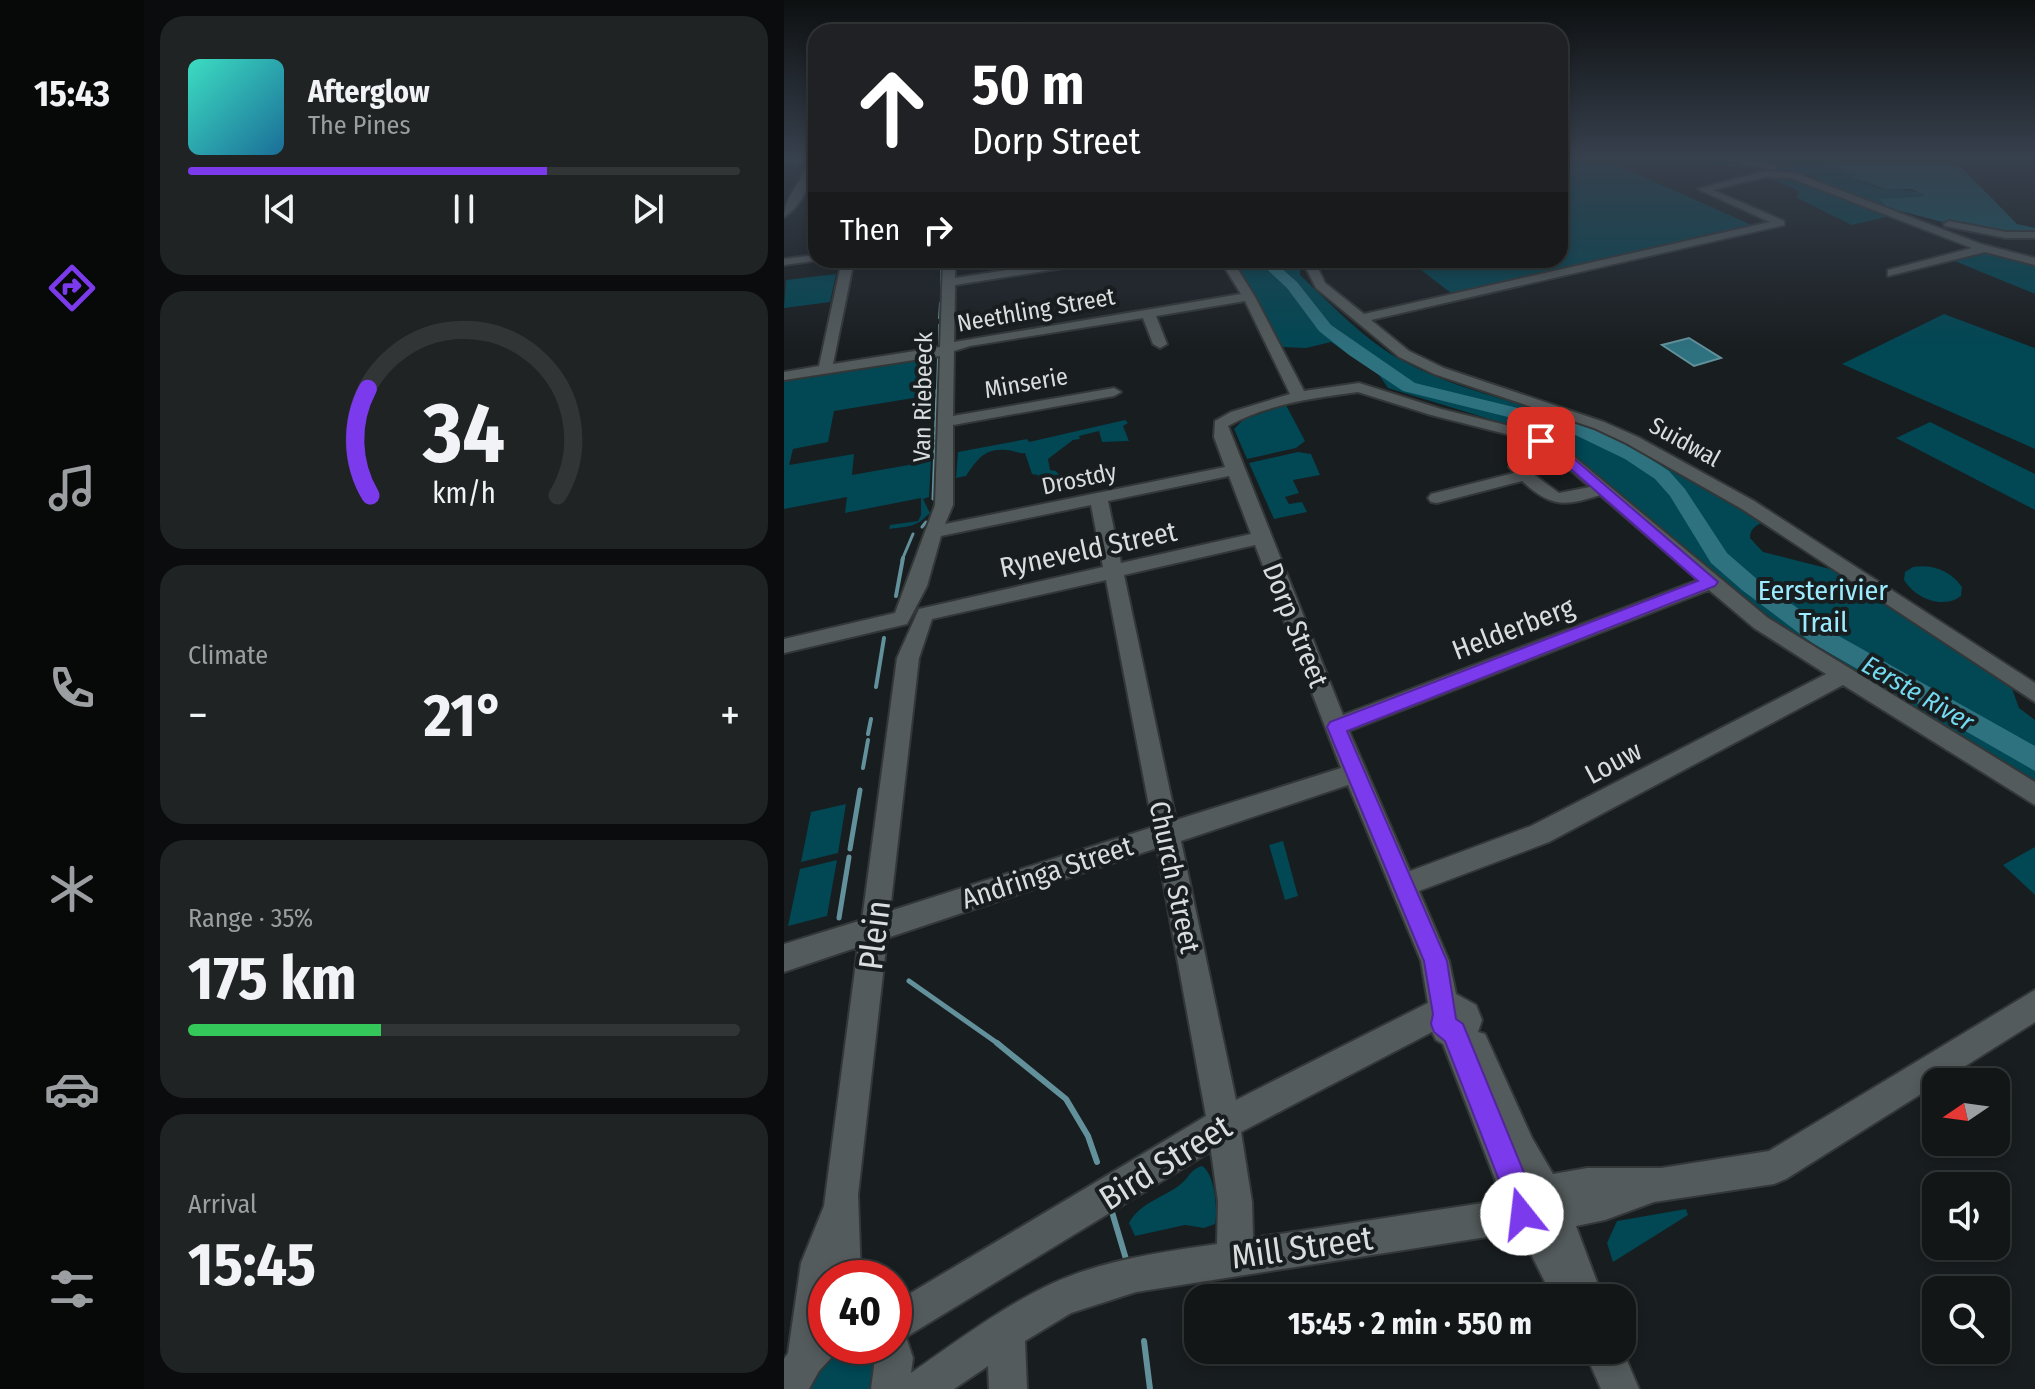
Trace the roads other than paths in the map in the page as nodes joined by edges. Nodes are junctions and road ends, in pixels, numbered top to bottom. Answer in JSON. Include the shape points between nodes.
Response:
{"nodes":[{"id":1,"x":1775,"y":221,"type":"edge"},
{"id":2,"x":1912,"y":221,"type":"edge"},
{"id":3,"x":1939,"y":221,"type":"edge"},
{"id":4,"x":2035,"y":235,"type":"edge"},
{"id":5,"x":1985,"y":248,"type":"junction"},
{"id":6,"x":808,"y":259,"type":"edge"},
{"id":7,"x":784,"y":262,"type":"edge"},
{"id":8,"x":2035,"y":262,"type":"edge"},
{"id":9,"x":846,"y":268,"type":"edge"},
{"id":10,"x":949,"y":268,"type":"edge"},
{"id":11,"x":1042,"y":268,"type":"edge"},
{"id":12,"x":1231,"y":268,"type":"edge"},
{"id":13,"x":1312,"y":268,"type":"edge"},
{"id":14,"x":1892,"y":273,"type":"dead end"},
{"id":15,"x":949,"y":282,"type":"junction"},
{"id":16,"x":1249,"y":297,"type":"junction"},
{"id":17,"x":1148,"y":313,"type":"junction"},
{"id":18,"x":1360,"y":319,"type":"junction"},
{"id":19,"x":1160,"y":344,"type":"dead end"},
{"id":20,"x":948,"y":349,"type":"junction"},
{"id":21,"x":825,"y":370,"type":"junction"},
{"id":22,"x":784,"y":376,"type":"edge"},
{"id":23,"x":1114,"y":392,"type":"dead end"},
{"id":24,"x":1299,"y":396,"type":"junction"},
{"id":25,"x":946,"y":422,"type":"junction"},
{"id":26,"x":1235,"y":470,"type":"junction"},
{"id":27,"x":1602,"y":489,"type":"junction"},
{"id":28,"x":1437,"y":498,"type":"dead end"},
{"id":29,"x":1099,"y":499,"type":"junction"},
{"id":30,"x":934,"y":532,"type":"junction"},
{"id":31,"x":1261,"y":538,"type":"junction"},
{"id":32,"x":1114,"y":573,"type":"junction"},
{"id":33,"x":1710,"y":582,"type":"junction"},
{"id":34,"x":914,"y":617,"type":"junction"},
{"id":35,"x":784,"y":646,"type":"edge"},
{"id":36,"x":1842,"y":676,"type":"junction"},
{"id":37,"x":2035,"y":694,"type":"edge"},
{"id":38,"x":1336,"y":727,"type":"junction"},
{"id":39,"x":1355,"y":773,"type":"junction"},
{"id":40,"x":2035,"y":795,"type":"edge"},
{"id":41,"x":1166,"y":835,"type":"junction"},
{"id":42,"x":1404,"y":885,"type":"junction"},
{"id":43,"x":875,"y":931,"type":"junction"},
{"id":44,"x":784,"y":958,"type":"edge"},
{"id":45,"x":2035,"y":1005,"type":"edge"},
{"id":46,"x":1454,"y":1020,"type":"junction"},
{"id":47,"x":1223,"y":1124,"type":"junction"},
{"id":48,"x":1541,"y":1207,"type":"junction"},
{"id":49,"x":840,"y":1211,"type":"junction"},
{"id":50,"x":1235,"y":1256,"type":"junction"},
{"id":51,"x":842,"y":1260,"type":"edge"},
{"id":52,"x":1567,"y":1284,"type":"edge"},
{"id":53,"x":1578,"y":1284,"type":"edge"},
{"id":54,"x":912,"y":1313,"type":"edge"},
{"id":55,"x":1006,"y":1331,"type":"junction"},
{"id":56,"x":893,"y":1364,"type":"edge"},
{"id":57,"x":1609,"y":1364,"type":"edge"},
{"id":58,"x":801,"y":1367,"type":"edge"},
{"id":59,"x":890,"y":1389,"type":"edge"},
{"id":60,"x":921,"y":1389,"type":"edge"},
{"id":61,"x":1008,"y":1389,"type":"edge"},
{"id":62,"x":1620,"y":1389,"type":"edge"}],
"edges":[{"from":1,"to":18,"type":"street","via":[[1780,223]]},
{"from":2,"to":5,"type":"street"},
{"from":3,"to":4,"type":"street","via":[[2006,235]]},
{"from":5,"to":8,"type":"street"},
{"from":5,"to":14,"type":"street"},
{"from":6,"to":7,"type":"street"},
{"from":9,"to":21,"type":"street"},
{"from":10,"to":15,"type":"street","name":"Van Riebeeck"},
{"from":11,"to":15,"type":"street"},
{"from":12,"to":16,"type":"street"},
{"from":13,"to":18,"type":"street","name":"Suidwal","via":[[1320,285]]},
{"from":15,"to":20,"type":"street","name":"Van Riebeeck"},
{"from":16,"to":17,"type":"street","name":"Neethling Street"},
{"from":16,"to":24,"type":"street"},
{"from":17,"to":19,"type":"street"},
{"from":17,"to":20,"type":"street","name":"Neethling Street"},
{"from":18,"to":37,"type":"street","name":"Suidwal","via":[[1423,364],[1610,429],[1652,451],[1757,511]]},
{"from":20,"to":21,"type":"street","name":"Neethling Street"},
{"from":20,"to":25,"type":"street","name":"Van Riebeeck"},
{"from":21,"to":22,"type":"street","name":"Neethling Street"},
{"from":23,"to":25,"type":"street","name":"Minserie"},
{"from":24,"to":26,"type":"street","name":"Dorp Street","via":[[1222,421],[1220,431]]},
{"from":24,"to":27,"type":"street","via":[[1359,387],[1532,436]]},
{"from":25,"to":30,"type":"street","name":"Van Riebeeck","via":[[944,505]]},
{"from":26,"to":29,"type":"street","name":"Drostdy"},
{"from":26,"to":31,"type":"street","name":"Dorp Street"},
{"from":27,"to":28,"type":"street","via":[[1559,500],[1521,471]]},
{"from":27,"to":33,"type":"street"},
{"from":29,"to":30,"type":"street","name":"Drostdy"},
{"from":29,"to":32,"type":"street","name":"Church Street"},
{"from":30,"to":34,"type":"street","via":[[909,598]]},
{"from":31,"to":32,"type":"street","name":"Ryneveld Street"},
{"from":31,"to":38,"type":"street","name":"Dorp Street"},
{"from":32,"to":34,"type":"street","name":"Ryneveld Street"},
{"from":32,"to":41,"type":"street","name":"Church Street"},
{"from":33,"to":36,"type":"street"},
{"from":33,"to":38,"type":"street","name":"Helderberg"},
{"from":34,"to":35,"type":"street","name":"Ryneveld Street"},
{"from":34,"to":43,"type":"street","name":"Plein"},
{"from":36,"to":40,"type":"street"},
{"from":36,"to":42,"type":"street","name":"Louw","via":[[1540,834]]},
{"from":38,"to":39,"type":"street","name":"Dorp Street"},
{"from":39,"to":41,"type":"street","name":"Andringa Street"},
{"from":39,"to":42,"type":"street","name":"Dorp Street"},
{"from":41,"to":43,"type":"street","name":"Andringa Street"},
{"from":41,"to":47,"type":"street","name":"Church Street"},
{"from":42,"to":46,"type":"street","name":"Dorp Street"},
{"from":43,"to":44,"type":"street","name":"Andringa Street"},
{"from":43,"to":49,"type":"street","name":"Plein"},
{"from":45,"to":48,"type":"street","name":"Mill Street","via":[[1774,1167],[1661,1185],[1605,1203]]},
{"from":46,"to":47,"type":"street","name":"Bird Street","via":[[1430,1017]]},
{"from":46,"to":48,"type":"street","name":"Dorp Street"},
{"from":47,"to":50,"type":"street","name":"Church Street","via":[[1235,1202]]},
{"from":47,"to":54,"type":"street","name":"Bird Street"},
{"from":48,"to":50,"type":"street","name":"Mill Street","via":[[1491,1221]]},
{"from":48,"to":52,"type":"street","name":"Dorp Street"},
{"from":48,"to":53,"type":"street","name":"Dorp Street"},
{"from":49,"to":51,"type":"street","name":"Plein"},
{"from":49,"to":58,"type":"street","name":"Plein","via":[[820,1254]]},
{"from":50,"to":55,"type":"street","name":"Mill Street","via":[[1078,1291]]},
{"from":55,"to":60,"type":"street","name":"Mill Street"},
{"from":55,"to":61,"type":"street"},
{"from":56,"to":59,"type":"street"},
{"from":57,"to":62,"type":"street"}]}
